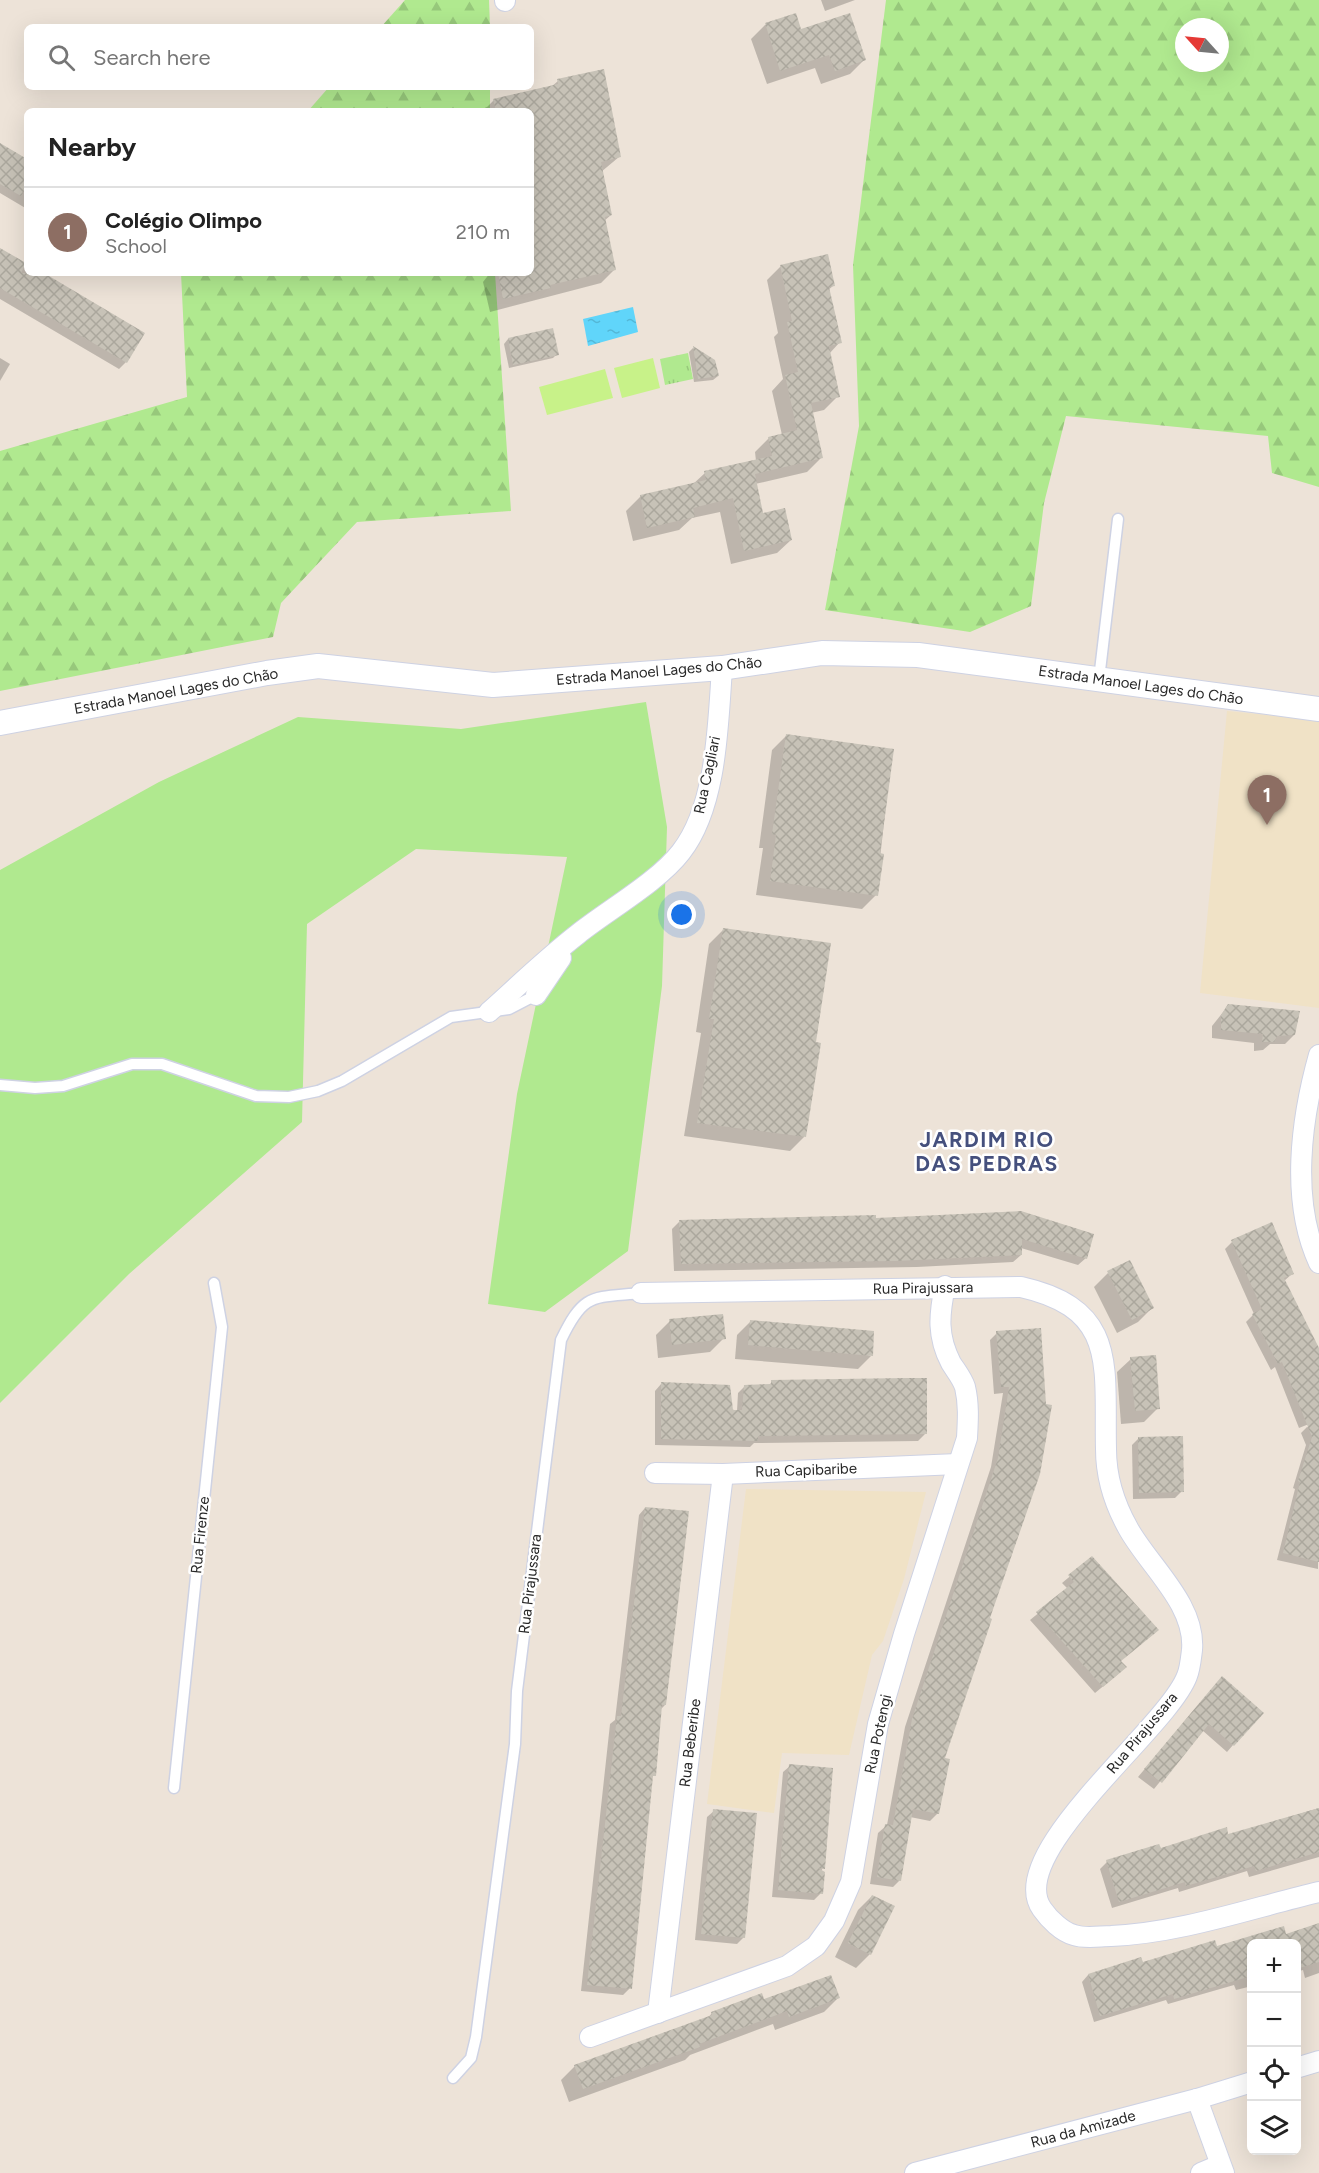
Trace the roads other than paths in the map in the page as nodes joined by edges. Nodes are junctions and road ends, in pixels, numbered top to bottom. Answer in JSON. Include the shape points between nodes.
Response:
{"nodes":[{"id":1,"x":1118,"y":519,"type":"dead end"},
{"id":2,"x":722,"y":668,"type":"junction"},
{"id":3,"x":1098,"y":679,"type":"junction"},
{"id":4,"x":1319,"y":709,"type":"edge"},
{"id":5,"x":0,"y":723,"type":"edge"},
{"id":6,"x":576,"y":936,"type":"junction"},
{"id":7,"x":536,"y":995,"type":"joint"},
{"id":8,"x":489,"y":1012,"type":"junction"},
{"id":9,"x":1319,"y":1055,"type":"edge"},
{"id":10,"x":0,"y":1085,"type":"edge"},
{"id":11,"x":1319,"y":1263,"type":"edge"},
{"id":12,"x":214,"y":1283,"type":"dead end"},
{"id":13,"x":945,"y":1287,"type":"junction"},
{"id":14,"x":641,"y":1293,"type":"joint"},
{"id":15,"x":958,"y":1464,"type":"junction"},
{"id":16,"x":655,"y":1473,"type":"dead end"},
{"id":17,"x":723,"y":1474,"type":"junction"},
{"id":18,"x":174,"y":1788,"type":"dead end"},
{"id":19,"x":1319,"y":1892,"type":"edge"},
{"id":20,"x":658,"y":2013,"type":"junction"},
{"id":21,"x":590,"y":2037,"type":"dead end"},
{"id":22,"x":1319,"y":2061,"type":"edge"},
{"id":23,"x":1301,"y":2066,"type":"edge"},
{"id":24,"x":453,"y":2078,"type":"dead end"},
{"id":25,"x":1247,"y":2083,"type":"edge"},
{"id":26,"x":1197,"y":2099,"type":"junction"},
{"id":27,"x":1222,"y":2169,"type":"edge"},
{"id":28,"x":915,"y":2173,"type":"edge"},
{"id":29,"x":1201,"y":2173,"type":"edge"}],
"edges":[{"from":1,"to":3,"type":"lane"},
{"from":2,"to":3,"type":"street","name":"Estrada Manoel Lages do Chão","via":[[822,653],[873,653],[918,655]]},
{"from":2,"to":5,"type":"street","name":"Estrada Manoel Lages do Chão","via":[[493,685],[318,666]]},
{"from":2,"to":6,"type":"street","name":"Rua Cagliari","via":[[712,765],[704,805],[693,832],[663,870]]},
{"from":3,"to":4,"type":"street","name":"Estrada Manoel Lages do Chão"},
{"from":6,"to":7,"type":"street","name":"Rua Cagliari"},
{"from":6,"to":8,"type":"street","name":"Rua Cagliari"},
{"from":7,"to":8,"type":"lane","via":[[509,1009]]},
{"from":8,"to":10,"type":"lane","via":[[451,1017],[342,1081],[289,1097],[256,1096],[162,1064],[132,1064],[63,1086]]},
{"from":9,"to":11,"type":"street","via":[[1305,1119],[1303,1201]]},
{"from":12,"to":18,"type":"lane","name":"Rua Firenze","via":[[222,1326]]},
{"from":13,"to":14,"type":"street","name":"Rua Pirajussara"},
{"from":13,"to":15,"type":"street","name":"Rua Potengi","via":[[939,1332],[964,1384],[968,1408],[967,1438]]},
{"from":13,"to":19,"type":"street","name":"Rua Pirajussara","via":[[1021,1287],[1049,1294],[1072,1306],[1089,1322],[1104,1354],[1106,1467],[1113,1498],[1129,1530],[1184,1610],[1193,1647],[1187,1676],[1170,1705],[1076,1811],[1047,1851],[1036,1880],[1039,1905],[1047,1917],[1074,1935],[1132,1935]]},
{"from":14,"to":24,"type":"lane","name":"Rua Pirajussara","via":[[594,1298],[574,1311],[561,1340],[517,1691],[515,1744],[476,2037],[471,2058]]},
{"from":15,"to":17,"type":"street","name":"Rua Capibaribe"},
{"from":15,"to":20,"type":"street","name":"Rua Potengi","via":[[878,1724],[850,1882],[834,1921],[816,1946],[787,1966]]},
{"from":16,"to":17,"type":"street","name":"Rua Capibaribe"},
{"from":17,"to":20,"type":"street","name":"Rua Beberibe"},
{"from":20,"to":21,"type":"street","name":"Rua Potengi"},
{"from":22,"to":23,"type":"street"},
{"from":25,"to":26,"type":"street","name":"Rua da Amizade"},
{"from":26,"to":27,"type":"street"},
{"from":26,"to":28,"type":"street","name":"Rua da Amizade"},
{"from":27,"to":29,"type":"street"}]}
